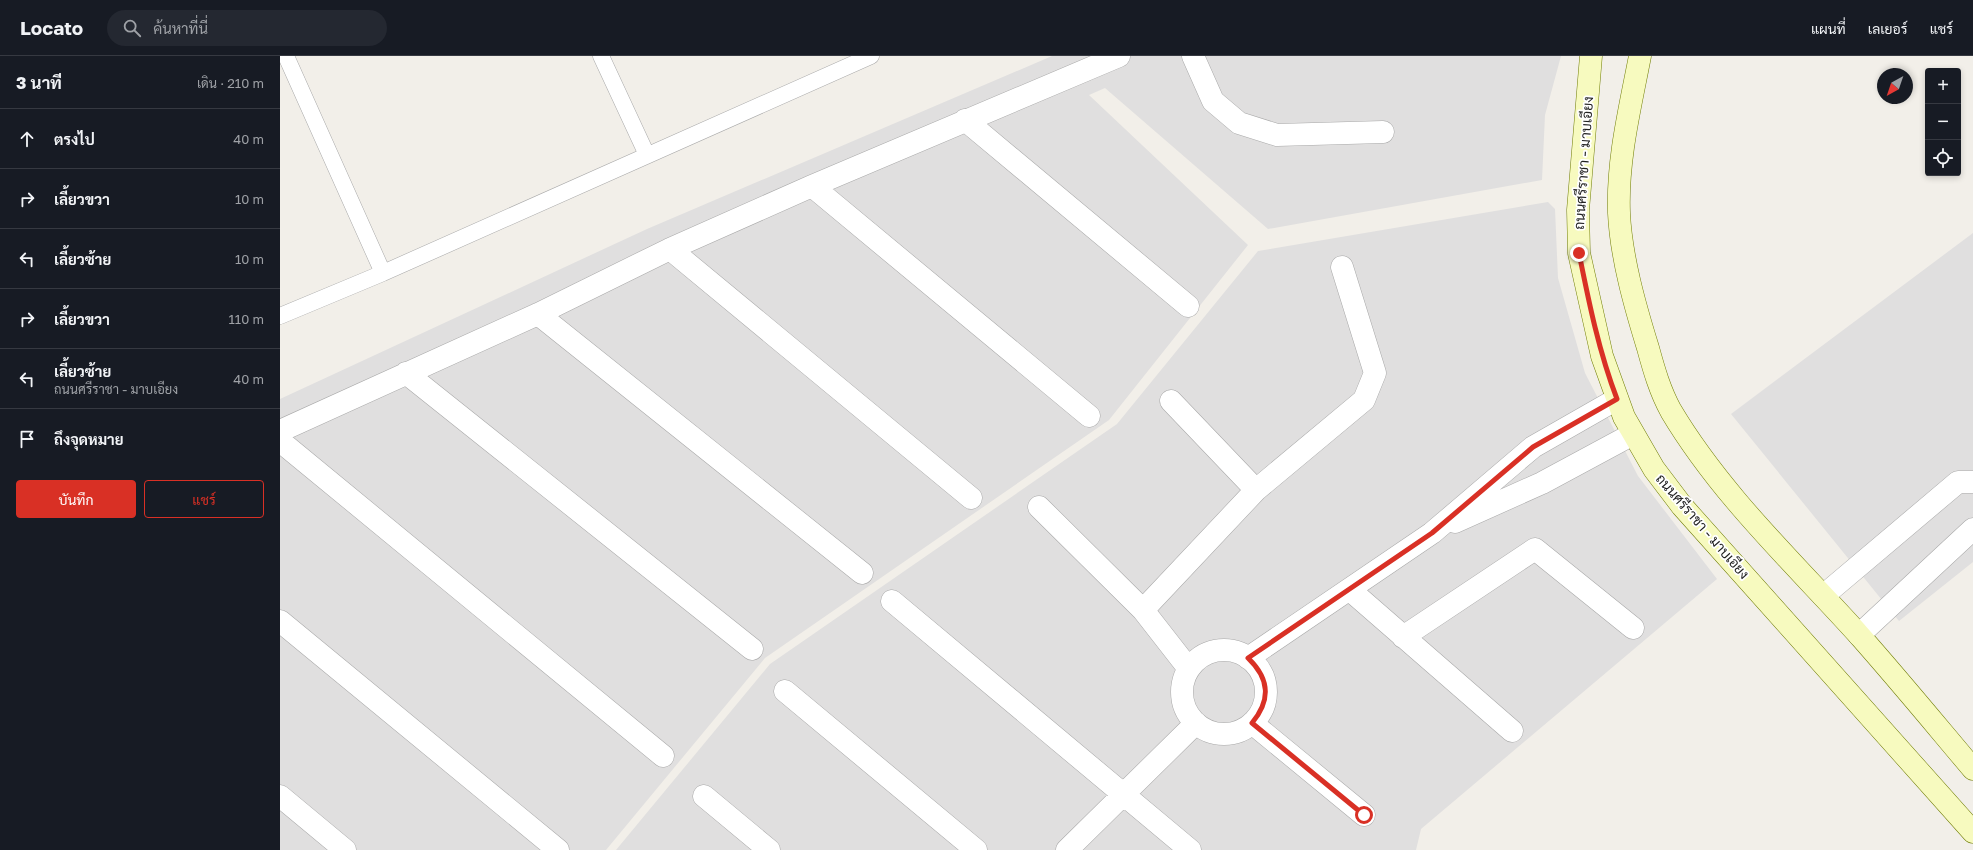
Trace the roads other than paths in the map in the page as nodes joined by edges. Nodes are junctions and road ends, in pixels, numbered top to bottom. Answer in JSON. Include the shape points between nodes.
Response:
{"nodes":[{"id":1,"x":286,"y":56,"type":"edge"},
{"id":2,"x":601,"y":56,"type":"edge"},
{"id":3,"x":871,"y":56,"type":"edge"},
{"id":4,"x":1119,"y":56,"type":"edge"},
{"id":5,"x":1193,"y":56,"type":"edge"},
{"id":6,"x":1591,"y":56,"type":"edge"},
{"id":7,"x":1640,"y":56,"type":"edge"},
{"id":8,"x":965,"y":120,"type":"junction"},
{"id":9,"x":1383,"y":132,"type":"dead end"},
{"id":10,"x":648,"y":155,"type":"junction"},
{"id":11,"x":812,"y":186,"type":"junction"},
{"id":12,"x":670,"y":249,"type":"junction"},
{"id":13,"x":1342,"y":267,"type":"dead end"},
{"id":14,"x":383,"y":273,"type":"junction"},
{"id":15,"x":1188,"y":306,"type":"dead end"},
{"id":16,"x":538,"y":314,"type":"junction"},
{"id":17,"x":280,"y":316,"type":"edge"},
{"id":18,"x":406,"y":373,"type":"junction"},
{"id":19,"x":1617,"y":399,"type":"junction"},
{"id":20,"x":1171,"y":401,"type":"dead end"},
{"id":21,"x":1089,"y":416,"type":"dead end"},
{"id":22,"x":280,"y":430,"type":"edge"},
{"id":23,"x":1633,"y":434,"type":"junction"},
{"id":24,"x":280,"y":442,"type":"edge"},
{"id":25,"x":1973,"y":482,"type":"edge"},
{"id":26,"x":1256,"y":490,"type":"junction"},
{"id":27,"x":971,"y":498,"type":"dead end"},
{"id":28,"x":1039,"y":507,"type":"dead end"},
{"id":29,"x":1973,"y":529,"type":"edge"},
{"id":30,"x":1432,"y":533,"type":"junction"},
{"id":31,"x":862,"y":574,"type":"dead end"},
{"id":32,"x":1350,"y":590,"type":"junction"},
{"id":33,"x":1823,"y":596,"type":"junction"},
{"id":34,"x":892,"y":601,"type":"dead end"},
{"id":35,"x":1143,"y":610,"type":"junction"},
{"id":36,"x":280,"y":621,"type":"edge"},
{"id":37,"x":1633,"y":628,"type":"dead end"},
{"id":38,"x":1859,"y":635,"type":"junction"},
{"id":39,"x":1403,"y":637,"type":"junction"},
{"id":40,"x":752,"y":649,"type":"dead end"},
{"id":41,"x":1248,"y":658,"type":"junction"},
{"id":42,"x":1189,"y":669,"type":"junction"},
{"id":43,"x":785,"y":691,"type":"dead end"},
{"id":44,"x":1196,"y":723,"type":"junction"},
{"id":45,"x":1252,"y":723,"type":"junction"},
{"id":46,"x":1512,"y":731,"type":"dead end"},
{"id":47,"x":663,"y":756,"type":"dead end"},
{"id":48,"x":1973,"y":769,"type":"edge"},
{"id":49,"x":1123,"y":795,"type":"junction"},
{"id":50,"x":280,"y":796,"type":"edge"},
{"id":51,"x":704,"y":796,"type":"dead end"},
{"id":52,"x":1364,"y":815,"type":"dead end"},
{"id":53,"x":1973,"y":832,"type":"edge"},
{"id":54,"x":345,"y":850,"type":"edge"},
{"id":55,"x":558,"y":850,"type":"edge"},
{"id":56,"x":770,"y":850,"type":"edge"},
{"id":57,"x":976,"y":850,"type":"edge"},
{"id":58,"x":1067,"y":850,"type":"edge"},
{"id":59,"x":1190,"y":850,"type":"edge"}],
"edges":[{"from":1,"to":14,"type":"lane"},
{"from":2,"to":10,"type":"lane"},
{"from":3,"to":10,"type":"lane"},
{"from":4,"to":8,"type":"street"},
{"from":5,"to":9,"type":"street","via":[[1213,101],[1239,123],[1277,135]]},
{"from":6,"to":19,"type":"main road","name":"ถนนศรีราชา - มาบเอียง","via":[[1578,202],[1579,253],[1597,335]]},
{"from":7,"to":33,"type":"main road","via":[[1621,154],[1619,214],[1636,310],[1657,379],[1671,410],[1697,449],[1777,547]]},
{"from":8,"to":11,"type":"street"},
{"from":8,"to":15,"type":"street"},
{"from":10,"to":14,"type":"lane"},
{"from":11,"to":12,"type":"street"},
{"from":11,"to":21,"type":"street"},
{"from":12,"to":16,"type":"street"},
{"from":12,"to":27,"type":"street"},
{"from":13,"to":26,"type":"street","via":[[1375,373],[1364,400]]},
{"from":14,"to":17,"type":"lane"},
{"from":16,"to":18,"type":"street"},
{"from":16,"to":31,"type":"street"},
{"from":18,"to":22,"type":"street"},
{"from":18,"to":40,"type":"street"},
{"from":19,"to":23,"type":"main road","name":"ถนนศรีราชา - มาบเอียง"},
{"from":19,"to":30,"type":"street","via":[[1533,447]]},
{"from":20,"to":26,"type":"street"},
{"from":23,"to":30,"type":"street","via":[[1542,483]]},
{"from":23,"to":53,"type":"main road","name":"ถนนศรีราชา - มาบเอียง","via":[[1654,469],[1682,506]]},
{"from":24,"to":47,"type":"street"},
{"from":25,"to":33,"type":"street","via":[[1958,482]]},
{"from":26,"to":35,"type":"street"},
{"from":28,"to":35,"type":"street"},
{"from":29,"to":38,"type":"street"},
{"from":30,"to":32,"type":"street"},
{"from":32,"to":39,"type":"street"},
{"from":32,"to":41,"type":"street"},
{"from":33,"to":38,"type":"main road"},
{"from":34,"to":49,"type":"street"},
{"from":35,"to":42,"type":"street"},
{"from":36,"to":55,"type":"street"},
{"from":37,"to":39,"type":"street","via":[[1534,550]]},
{"from":38,"to":48,"type":"main road"},
{"from":39,"to":46,"type":"street"},
{"from":41,"to":42,"type":"street","via":[[1236,652],[1210,652],[1198,659]]},
{"from":41,"to":45,"type":"street","via":[[1257,666],[1266,690],[1260,714]]},
{"from":42,"to":44,"type":"street","via":[[1182,692],[1188,714]]},
{"from":43,"to":57,"type":"street"},
{"from":44,"to":45,"type":"street","via":[[1206,730],[1230,733]]},
{"from":44,"to":49,"type":"street"},
{"from":45,"to":52,"type":"street"},
{"from":49,"to":58,"type":"street"},
{"from":49,"to":59,"type":"street"},
{"from":50,"to":54,"type":"street"},
{"from":51,"to":56,"type":"street"}]}
